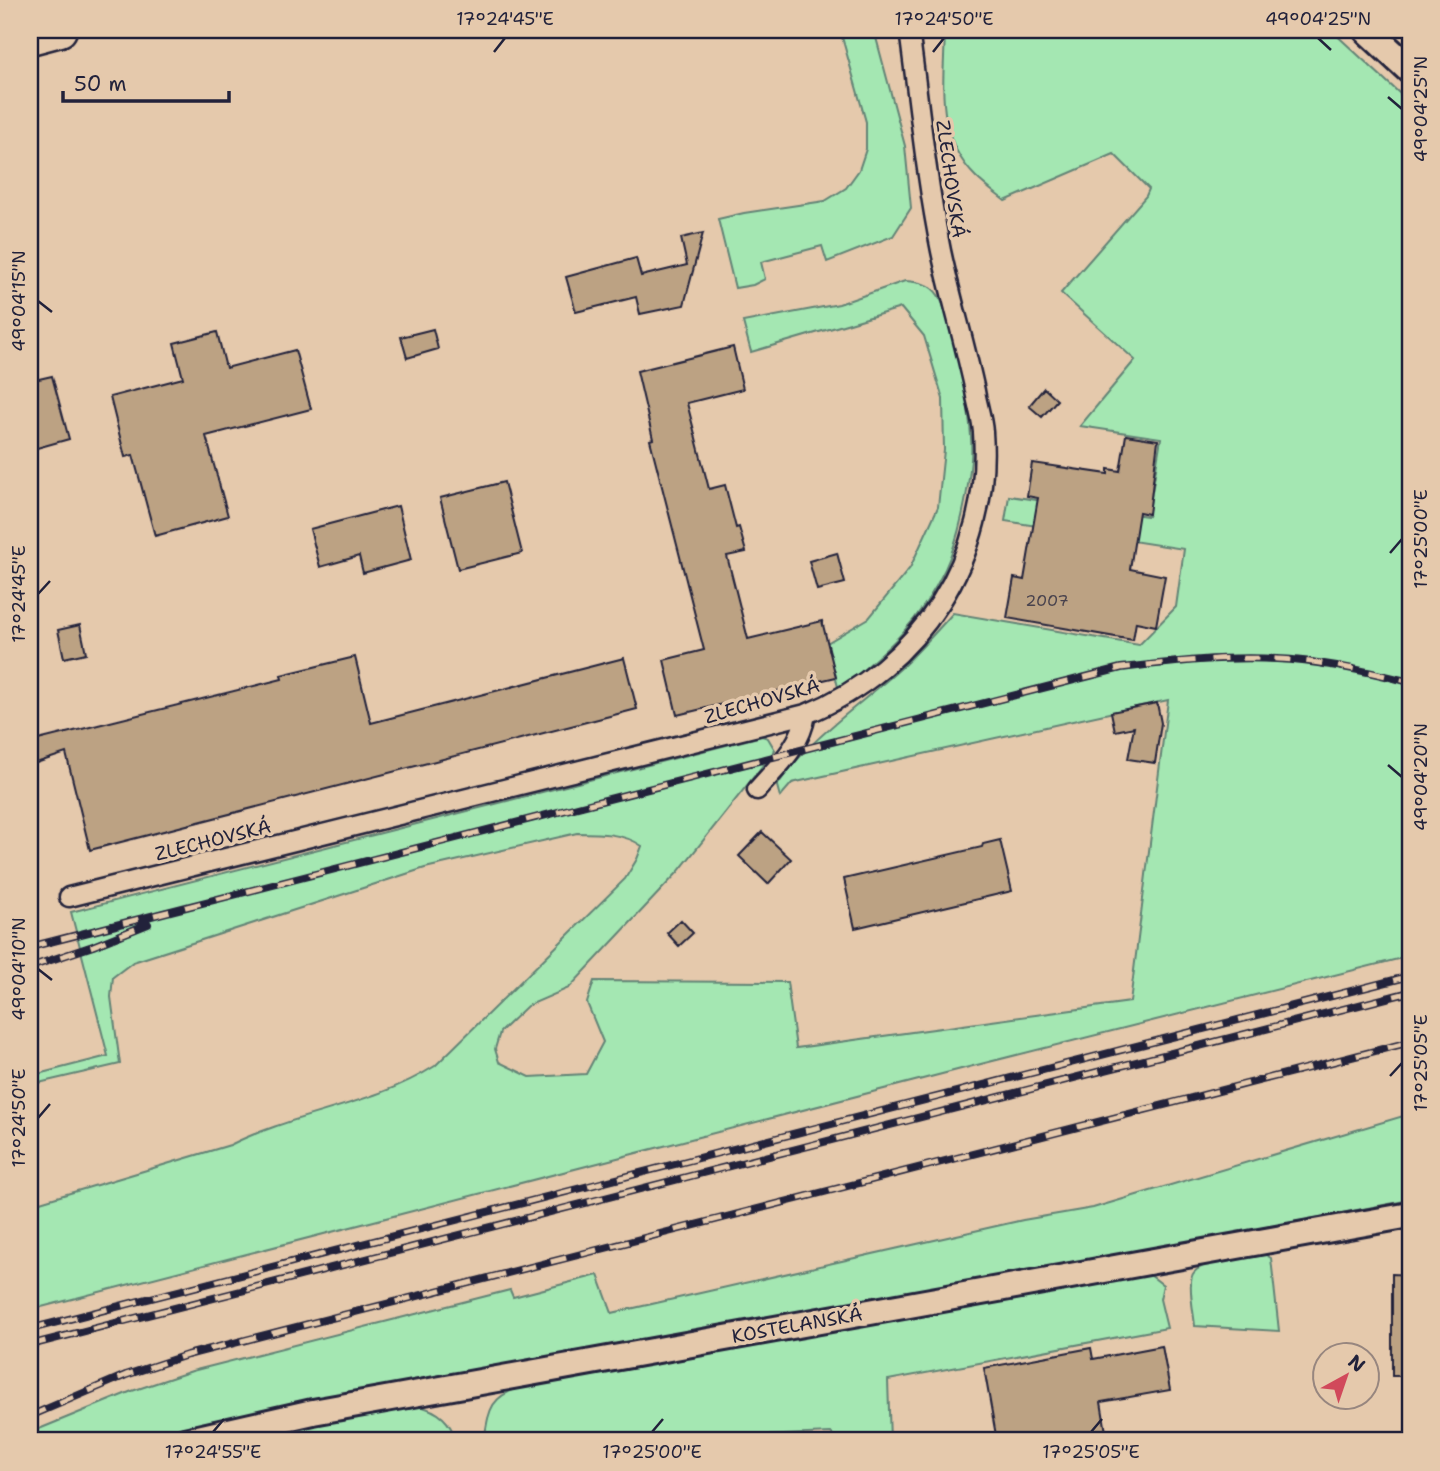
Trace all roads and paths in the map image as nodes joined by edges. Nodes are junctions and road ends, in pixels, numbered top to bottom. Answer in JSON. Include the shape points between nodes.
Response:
{"nodes":[{"id":1,"x":60,"y":30,"type":"edge"},
{"id":2,"x":909,"y":30,"type":"edge"},
{"id":3,"x":1367,"y":30,"type":"edge"},
{"id":4,"x":30,"y":38,"type":"edge"},
{"id":5,"x":1410,"y":69,"type":"edge"},
{"id":6,"x":806,"y":714,"type":"junction"},
{"id":7,"x":757,"y":790,"type":"dead end"},
{"id":8,"x":69,"y":897,"type":"dead end"},
{"id":9,"x":1410,"y":1215,"type":"edge"},
{"id":10,"x":185,"y":1441,"type":"edge"}],
"edges":[{"from":1,"to":4,"type":"highway"},
{"from":2,"to":6,"type":"street","name":"ZLECHOVSKÁ","via":[[941,250],[983,430],[980,495],[970,539],[950,587],[921,632],[876,674],[838,701]]},
{"from":3,"to":5,"type":"main road"},
{"from":6,"to":7,"type":"street","via":[[793,750]]},
{"from":6,"to":8,"type":"street","name":"ZLECHOVSKÁ"},
{"from":9,"to":10,"type":"main road","name":"KOSTELANSKÁ","via":[[313,1412]]}]}
